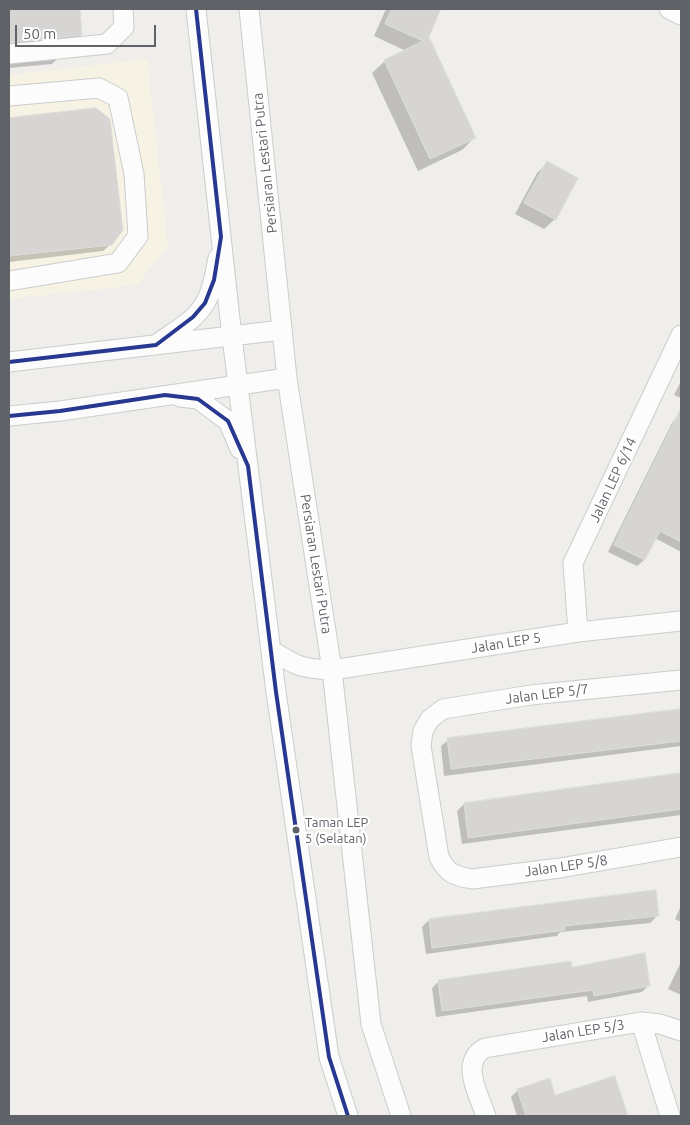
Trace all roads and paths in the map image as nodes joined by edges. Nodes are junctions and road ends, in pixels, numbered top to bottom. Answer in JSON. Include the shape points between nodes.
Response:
{"nodes":[{"id":1,"x":123,"y":9,"type":"edge"},
{"id":2,"x":196,"y":9,"type":"edge"},
{"id":3,"x":249,"y":9,"type":"edge"},
{"id":4,"x":669,"y":9,"type":"edge"},
{"id":5,"x":681,"y":15,"type":"edge"},
{"id":6,"x":9,"y":54,"type":"edge"},
{"id":7,"x":9,"y":96,"type":"edge"},
{"id":8,"x":221,"y":237,"type":"junction"},
{"id":9,"x":9,"y":281,"type":"edge"},
{"id":10,"x":282,"y":330,"type":"junction"},
{"id":11,"x":681,"y":335,"type":"edge"},
{"id":12,"x":232,"y":337,"type":"junction"},
{"id":13,"x":156,"y":345,"type":"junction"},
{"id":14,"x":9,"y":362,"type":"edge"},
{"id":15,"x":287,"y":378,"type":"junction"},
{"id":16,"x":238,"y":385,"type":"junction"},
{"id":17,"x":165,"y":395,"type":"junction"},
{"id":18,"x":9,"y":416,"type":"edge"},
{"id":19,"x":248,"y":466,"type":"junction"},
{"id":20,"x":681,"y":621,"type":"edge"},
{"id":21,"x":578,"y":632,"type":"junction"},
{"id":22,"x":271,"y":650,"type":"junction"},
{"id":23,"x":332,"y":670,"type":"junction"},
{"id":24,"x":681,"y":680,"type":"edge"},
{"id":25,"x":681,"y":848,"type":"edge"},
{"id":26,"x":451,"y":874,"type":"joint"},
{"id":27,"x":641,"y":1022,"type":"junction"},
{"id":28,"x":681,"y":1031,"type":"edge"},
{"id":29,"x":348,"y":1116,"type":"edge"},
{"id":30,"x":401,"y":1116,"type":"edge"},
{"id":31,"x":486,"y":1116,"type":"edge"},
{"id":32,"x":670,"y":1116,"type":"edge"}],
"edges":[{"from":1,"to":6,"type":"street","via":[[124,26],[107,44]]},
{"from":2,"to":8,"type":"street"},
{"from":3,"to":10,"type":"street","name":"Persiaran Lestari Putra"},
{"from":4,"to":5,"type":"street"},
{"from":7,"to":9,"type":"street","via":[[99,88],[118,98],[134,174],[138,236],[118,263]]},
{"from":8,"to":12,"type":"street"},
{"from":8,"to":13,"type":"street","via":[[214,280],[205,303],[193,317]]},
{"from":10,"to":12,"type":"street"},
{"from":10,"to":15,"type":"street","name":"Persiaran Lestari Putra"},
{"from":11,"to":21,"type":"street","name":"Jalan LEP 6/14","via":[[573,563]]},
{"from":12,"to":13,"type":"street"},
{"from":12,"to":16,"type":"street"},
{"from":13,"to":14,"type":"street"},
{"from":15,"to":16,"type":"street"},
{"from":15,"to":23,"type":"street","name":"Persiaran Lestari Putra"},
{"from":16,"to":17,"type":"street"},
{"from":16,"to":19,"type":"street"},
{"from":17,"to":18,"type":"street"},
{"from":17,"to":19,"type":"street","via":[[198,399],[221,415],[228,421]]},
{"from":19,"to":22,"type":"street"},
{"from":20,"to":21,"type":"street","name":"Jalan LEP 5"},
{"from":21,"to":23,"type":"street","name":"Jalan LEP 5"},
{"from":22,"to":23,"type":"street","name":"Jalan LEP 5","via":[[294,665]]},
{"from":22,"to":29,"type":"street","via":[[329,1057]]},
{"from":23,"to":30,"type":"street","name":"Persiaran Lestari Putra","via":[[371,1024]]},
{"from":24,"to":26,"type":"street","name":"Jalan LEP 5/7","via":[[531,695],[443,709],[430,719],[422,731],[421,746],[439,857]]},
{"from":25,"to":26,"type":"street","name":"Jalan LEP 5/8","via":[[472,879]]},
{"from":27,"to":28,"type":"street","name":"Jalan LEP 5/3"},
{"from":27,"to":31,"type":"street","name":"Jalan LEP 5/3","via":[[477,1052],[473,1057],[472,1073]]},
{"from":27,"to":32,"type":"street"}]}
